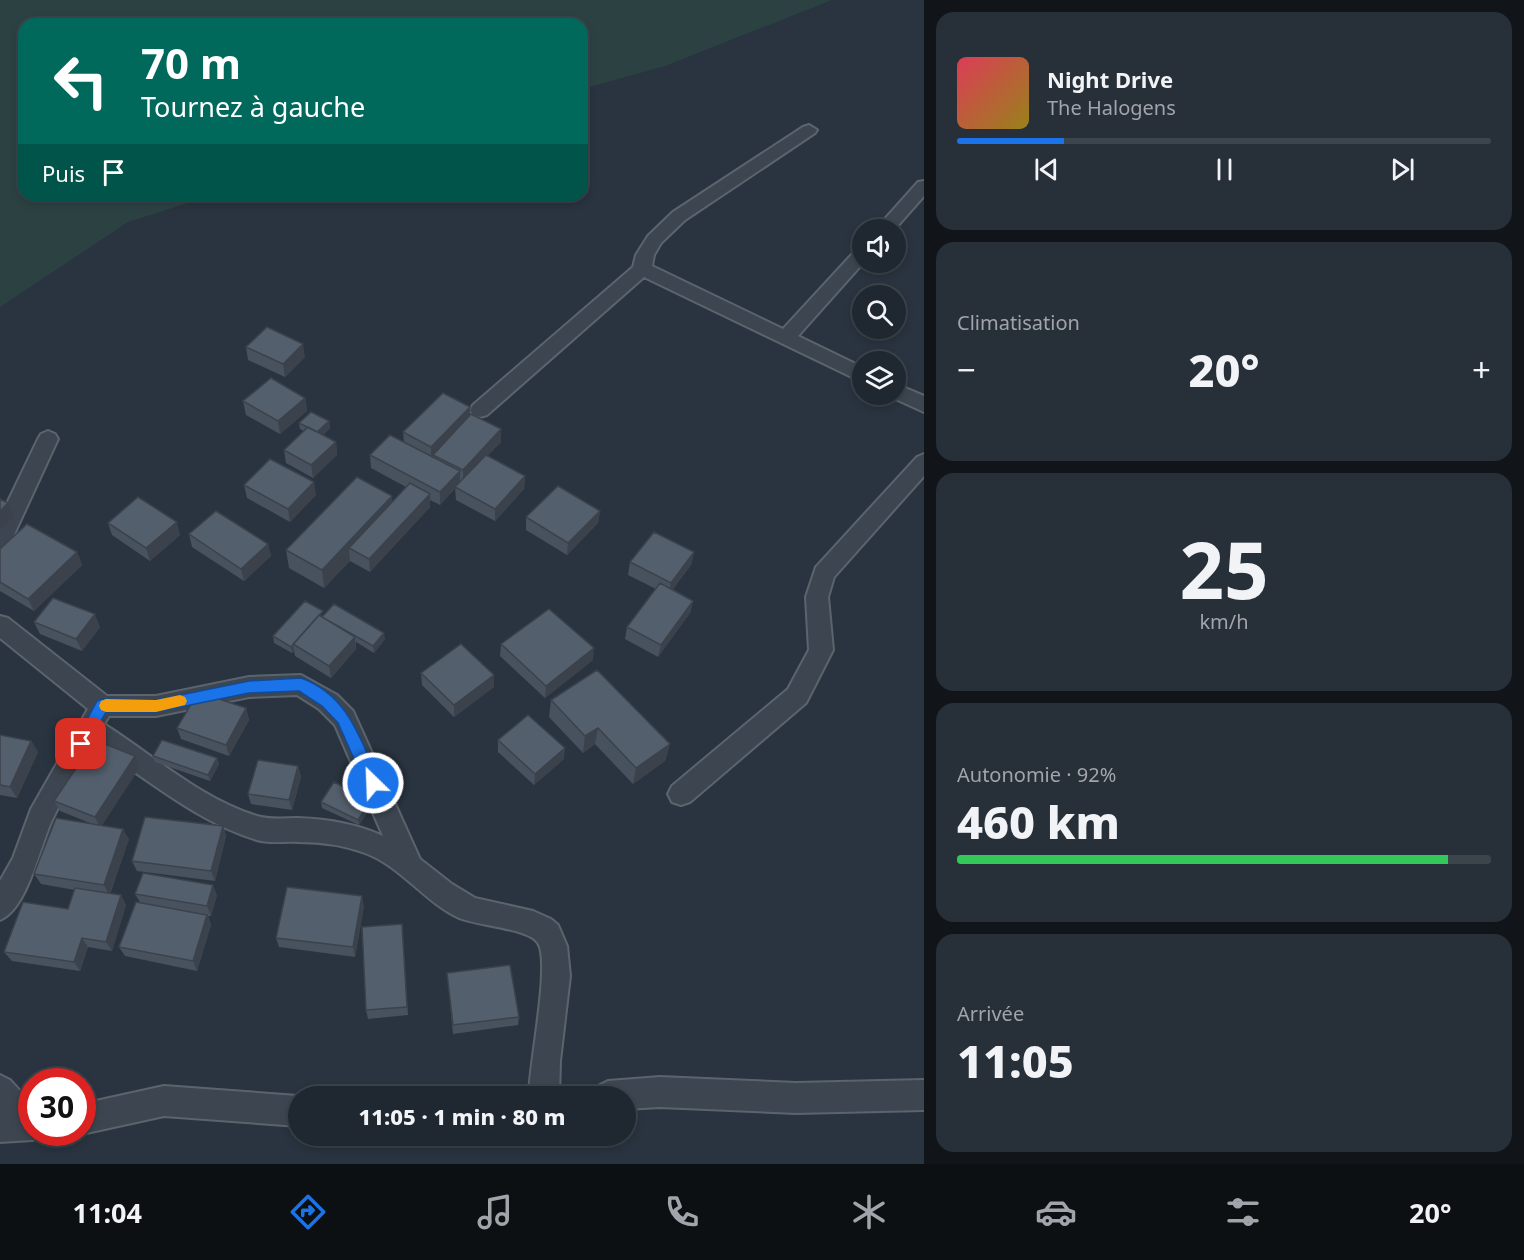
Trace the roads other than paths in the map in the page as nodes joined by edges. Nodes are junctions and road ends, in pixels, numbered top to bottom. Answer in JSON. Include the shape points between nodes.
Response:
{"nodes":[{"id":1,"x":809,"y":130,"type":"dead end"},
{"id":2,"x":924,"y":186,"type":"edge"},
{"id":3,"x":894,"y":219,"type":"edge"},
{"id":4,"x":852,"y":265,"type":"edge"},
{"id":5,"x":642,"y":269,"type":"junction"},
{"id":6,"x":786,"y":338,"type":"junction"},
{"id":7,"x":852,"y":370,"type":"edge"},
{"id":8,"x":906,"y":396,"type":"edge"},
{"id":9,"x":924,"y":405,"type":"edge"},
{"id":10,"x":480,"y":410,"type":"dead end"},
{"id":11,"x":48,"y":439,"type":"dead end"},
{"id":12,"x":924,"y":462,"type":"edge"},
{"id":13,"x":0,"y":541,"type":"edge"},
{"id":14,"x":0,"y":626,"type":"edge"},
{"id":15,"x":96,"y":717,"type":"junction"},
{"id":16,"x":681,"y":794,"type":"dead end"},
{"id":17,"x":412,"y":870,"type":"junction"},
{"id":18,"x":0,"y":907,"type":"edge"},
{"id":19,"x":545,"y":1086,"type":"edge"},
{"id":20,"x":0,"y":1089,"type":"edge"},
{"id":21,"x":636,"y":1094,"type":"edge"},
{"id":22,"x":924,"y":1095,"type":"edge"},
{"id":23,"x":18,"y":1110,"type":"edge"},
{"id":24,"x":288,"y":1110,"type":"edge"},
{"id":25,"x":96,"y":1116,"type":"edge"},
{"id":26,"x":18,"y":1126,"type":"edge"},
{"id":27,"x":0,"y":1127,"type":"edge"}],
"edges":[{"from":1,"to":5,"type":"street","via":[[679,216],[654,240]]},
{"from":2,"to":3,"type":"street"},
{"from":4,"to":6,"type":"street"},
{"from":5,"to":6,"type":"street"},
{"from":5,"to":10,"type":"street"},
{"from":6,"to":7,"type":"street"},
{"from":8,"to":9,"type":"street"},
{"from":11,"to":13,"type":"street"},
{"from":12,"to":16,"type":"street","via":[[824,573],[817,597],[821,650],[797,696]]},
{"from":14,"to":15,"type":"street"},
{"from":15,"to":17,"type":"street","via":[[119,746],[175,788],[222,813],[260,829],[303,830],[371,843]]},
{"from":15,"to":17,"type":"street","via":[[249,687],[301,685],[344,718]]},
{"from":15,"to":18,"type":"street","via":[[40,817],[25,863]]},
{"from":17,"to":19,"type":"street","via":[[468,909],[536,925],[548,935],[555,960]]},
{"from":20,"to":23,"type":"street"},
{"from":21,"to":22,"type":"street","via":[[796,1098]]},
{"from":24,"to":25,"type":"street","via":[[164,1101]]},
{"from":26,"to":27,"type":"street"}]}
